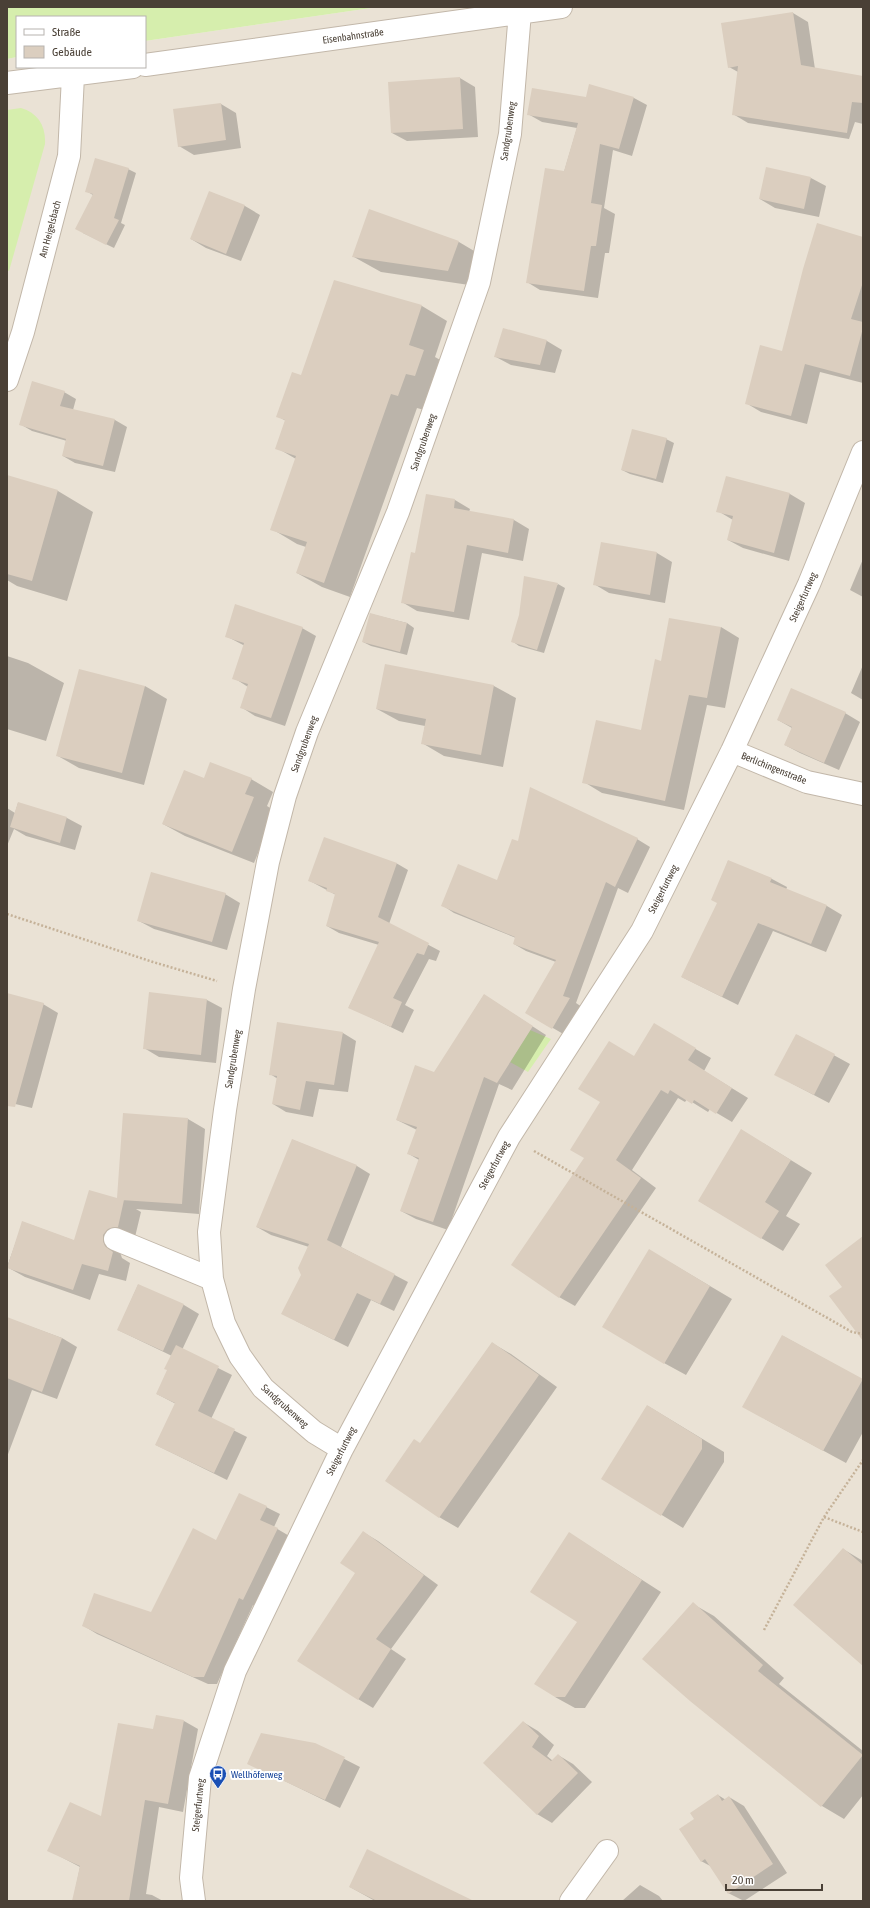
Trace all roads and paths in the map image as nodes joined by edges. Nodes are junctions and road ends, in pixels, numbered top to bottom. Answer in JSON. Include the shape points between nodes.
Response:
{"nodes":[{"id":1,"x":561,"y":7,"type":"edge"},
{"id":2,"x":520,"y":12,"type":"junction"},
{"id":3,"x":146,"y":65,"type":"edge"},
{"id":4,"x":126,"y":68,"type":"edge"},
{"id":5,"x":73,"y":76,"type":"junction"},
{"id":6,"x":7,"y":83,"type":"edge"},
{"id":7,"x":7,"y":380,"type":"edge"},
{"id":8,"x":863,"y":452,"type":"edge"},
{"id":9,"x":732,"y":751,"type":"junction"},
{"id":10,"x":863,"y":794,"type":"edge"},
{"id":11,"x":7,"y":914,"type":"edge"},
{"id":12,"x":244,"y":989,"type":"junction"},
{"id":13,"x":509,"y":1137,"type":"junction"},
{"id":14,"x":115,"y":1239,"type":"dead end"},
{"id":15,"x":212,"y":1279,"type":"junction"},
{"id":16,"x":863,"y":1334,"type":"edge"},
{"id":17,"x":342,"y":1449,"type":"junction"},
{"id":18,"x":863,"y":1460,"type":"edge"},
{"id":19,"x":824,"y":1517,"type":"junction"},
{"id":20,"x":863,"y":1532,"type":"edge"},
{"id":21,"x":764,"y":1630,"type":"dead end"},
{"id":22,"x":607,"y":1851,"type":"dead end"},
{"id":23,"x":194,"y":1901,"type":"edge"},
{"id":24,"x":571,"y":1901,"type":"edge"}],
"edges":[{"from":1,"to":2,"type":"street","name":"Eisenbahnstraße"},
{"from":2,"to":3,"type":"street","name":"Eisenbahnstraße"},
{"from":2,"to":12,"type":"street","name":"Sandgrubenweg","via":[[510,134],[479,282],[398,512],[307,732],[285,796],[268,862]]},
{"from":4,"to":5,"type":"street"},
{"from":5,"to":6,"type":"street"},
{"from":5,"to":7,"type":"street","name":"Am Heigelsbach","via":[[69,156],[23,332]]},
{"from":8,"to":9,"type":"street","name":"Steigerfurtweg","via":[[809,584]]},
{"from":9,"to":10,"type":"street","name":"Berlichingenstraße","via":[[807,782]]},
{"from":9,"to":13,"type":"street","name":"Steigerfurtweg","via":[[642,931]]},
{"from":11,"to":12,"type":"path"},
{"from":12,"to":15,"type":"street","name":"Sandgrubenweg","via":[[209,1232]]},
{"from":13,"to":16,"type":"path","via":[[761,1282],[852,1332]]},
{"from":13,"to":17,"type":"street","name":"Steigerfurtweg"},
{"from":14,"to":15,"type":"street"},
{"from":15,"to":17,"type":"street","name":"Sandgrubenweg","via":[[224,1323],[240,1356],[263,1388],[314,1432]]},
{"from":17,"to":23,"type":"street","name":"Steigerfurtweg","via":[[235,1671],[200,1778],[191,1878]]},
{"from":18,"to":19,"type":"path"},
{"from":19,"to":20,"type":"path"},
{"from":19,"to":21,"type":"path"},
{"from":22,"to":24,"type":"street"}]}
